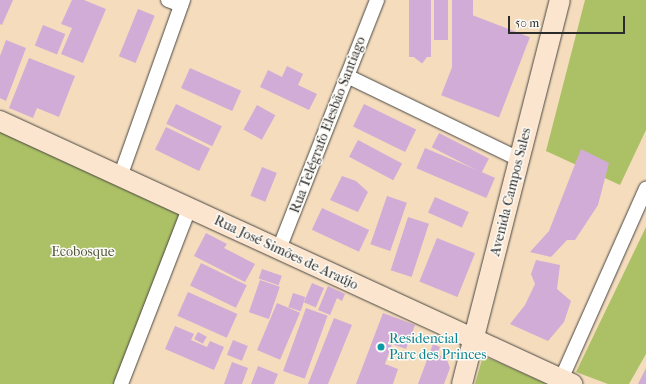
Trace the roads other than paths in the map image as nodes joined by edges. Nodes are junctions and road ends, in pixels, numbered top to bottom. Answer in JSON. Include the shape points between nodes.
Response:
{"nodes":[{"id":1,"x":168,"y":0,"type":"edge"},
{"id":2,"x":377,"y":0,"type":"edge"},
{"id":3,"x":560,"y":0,"type":"edge"},
{"id":4,"x":182,"y":3,"type":"edge"},
{"id":5,"x":347,"y":76,"type":"junction"},
{"id":6,"x":0,"y":121,"type":"edge"},
{"id":7,"x":519,"y":158,"type":"junction"},
{"id":8,"x":120,"y":177,"type":"junction"},
{"id":9,"x":646,"y":189,"type":"edge"},
{"id":10,"x":189,"y":209,"type":"junction"},
{"id":11,"x":279,"y":249,"type":"junction"},
{"id":12,"x":473,"y":339,"type":"junction"},
{"id":13,"x":564,"y":382,"type":"edge"},
{"id":14,"x":121,"y":384,"type":"edge"},
{"id":15,"x":462,"y":384,"type":"edge"}],
"edges":[{"from":1,"to":4,"type":"street"},
{"from":2,"to":5,"type":"street","name":"Rua Telégrafo Elesbão Santiago"},
{"from":3,"to":7,"type":"street","name":"Avenida Campos Sales"},
{"from":4,"to":8,"type":"street"},
{"from":5,"to":7,"type":"street"},
{"from":5,"to":11,"type":"street","name":"Rua Telégrafo Elesbão Santiago"},
{"from":6,"to":8,"type":"street","name":"Rua José Simões de Araújo"},
{"from":7,"to":12,"type":"street","name":"Avenida Campos Sales"},
{"from":8,"to":10,"type":"street","name":"Rua José Simões de Araújo"},
{"from":9,"to":13,"type":"street"},
{"from":10,"to":11,"type":"street","name":"Rua José Simões de Araújo"},
{"from":10,"to":14,"type":"street"},
{"from":11,"to":12,"type":"street","name":"Rua José Simões de Araújo"},
{"from":12,"to":13,"type":"street","name":"Rua José Simões de Araújo"},
{"from":12,"to":15,"type":"street","name":"Avenida Campos Sales"}]}
